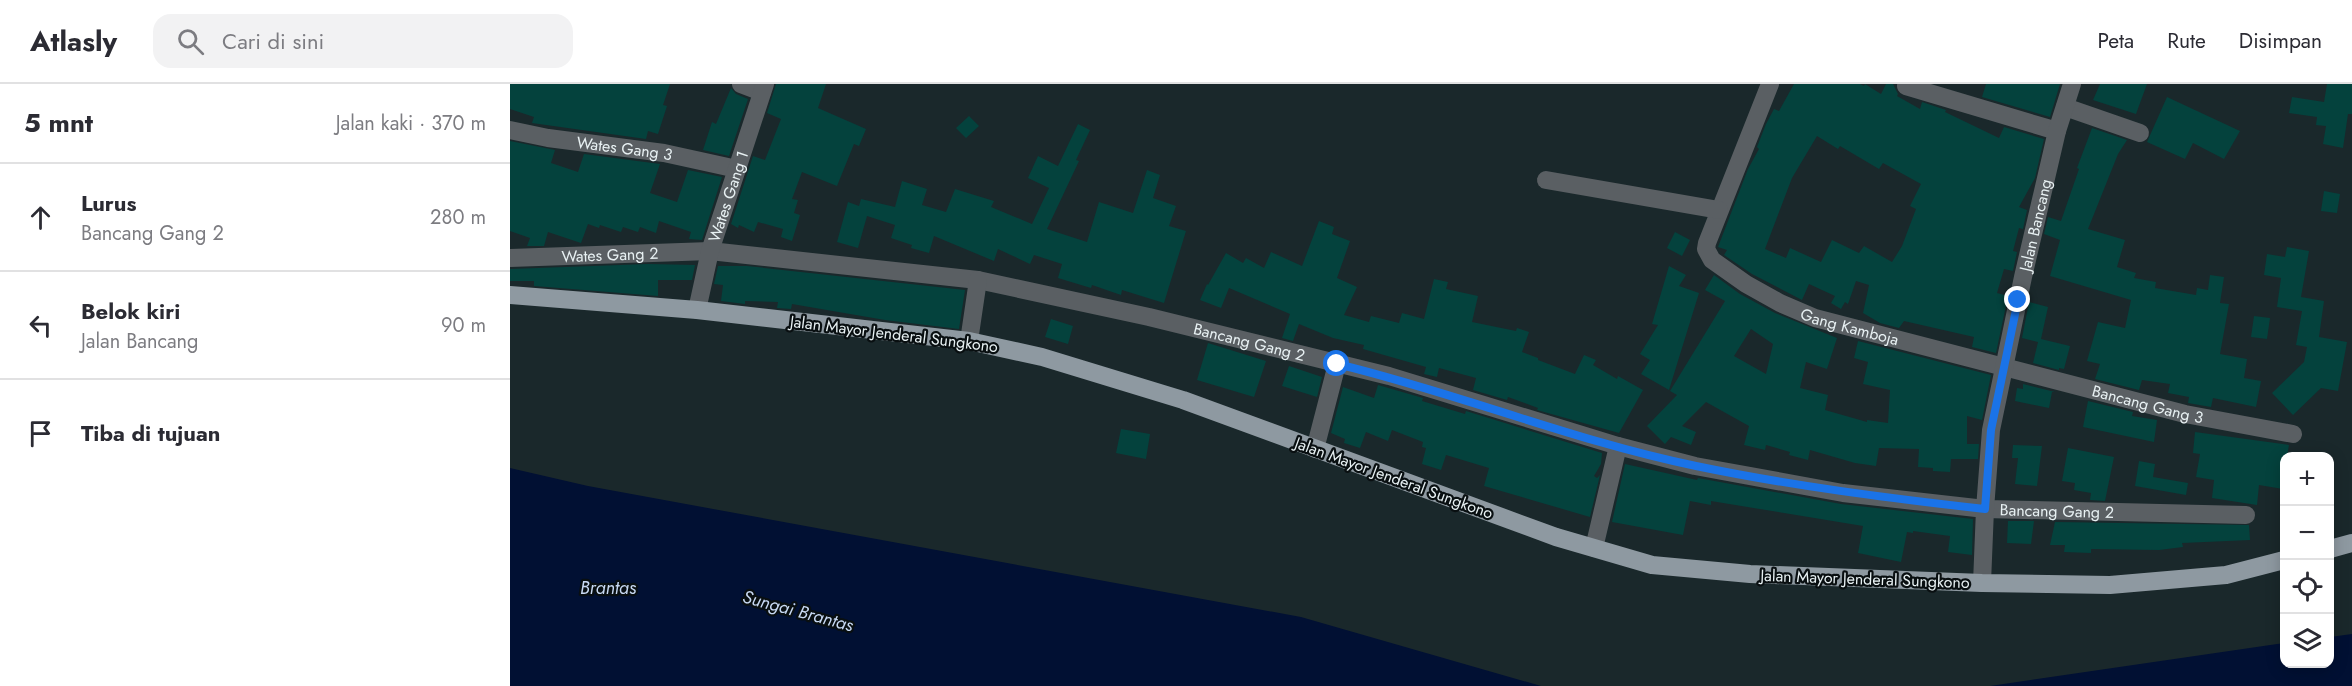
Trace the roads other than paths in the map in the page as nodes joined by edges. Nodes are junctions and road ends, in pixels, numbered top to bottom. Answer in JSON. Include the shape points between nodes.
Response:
{"nodes":[{"id":1,"x":741,"y":84,"type":"edge"},
{"id":2,"x":1770,"y":84,"type":"edge"},
{"id":3,"x":2072,"y":84,"type":"edge"},
{"id":4,"x":1906,"y":86,"type":"dead end"},
{"id":5,"x":763,"y":88,"type":"edge"},
{"id":6,"x":2065,"y":106,"type":"junction"},
{"id":7,"x":510,"y":130,"type":"edge"},
{"id":8,"x":2057,"y":131,"type":"junction"},
{"id":9,"x":2140,"y":132,"type":"dead end"},
{"id":10,"x":737,"y":169,"type":"junction"},
{"id":11,"x":1546,"y":180,"type":"dead end"},
{"id":12,"x":1719,"y":210,"type":"junction"},
{"id":13,"x":710,"y":251,"type":"junction"},
{"id":14,"x":510,"y":258,"type":"edge"},
{"id":15,"x":978,"y":280,"type":"junction"},
{"id":16,"x":510,"y":295,"type":"edge"},
{"id":17,"x":697,"y":310,"type":"junction"},
{"id":18,"x":969,"y":341,"type":"junction"},
{"id":19,"x":1337,"y":364,"type":"junction"},
{"id":20,"x":2004,"y":368,"type":"junction"},
{"id":21,"x":2293,"y":434,"type":"dead end"},
{"id":22,"x":1618,"y":447,"type":"junction"},
{"id":23,"x":1315,"y":449,"type":"junction"},
{"id":24,"x":1985,"y":509,"type":"junction"},
{"id":25,"x":2246,"y":515,"type":"dead end"},
{"id":26,"x":2352,"y":543,"type":"edge"},
{"id":27,"x":1594,"y":548,"type":"junction"},
{"id":28,"x":2334,"y":548,"type":"edge"},
{"id":29,"x":2280,"y":561,"type":"edge"},
{"id":30,"x":1982,"y":583,"type":"junction"}],
"edges":[{"from":1,"to":5,"type":"street"},
{"from":2,"to":12,"type":"street"},
{"from":3,"to":6,"type":"street","name":"Jalan Bancang"},
{"from":4,"to":8,"type":"street"},
{"from":5,"to":10,"type":"street","name":"Wates Gang 1"},
{"from":6,"to":8,"type":"street","name":"Jalan Bancang"},
{"from":6,"to":9,"type":"street"},
{"from":7,"to":10,"type":"street","name":"Wates Gang 3","via":[[664,153]]},
{"from":8,"to":20,"type":"street","name":"Jalan Bancang"},
{"from":10,"to":13,"type":"street","name":"Wates Gang 1"},
{"from":11,"to":12,"type":"street"},
{"from":12,"to":20,"type":"street","name":"Gang Kamboja","via":[[1707,243],[1708,255],[1746,284],[1797,311]]},
{"from":13,"to":14,"type":"street","name":"Wates Gang 2"},
{"from":13,"to":15,"type":"street","name":"Bancang Gang 2"},
{"from":13,"to":17,"type":"street","name":"Wates Gang 1"},
{"from":15,"to":18,"type":"street"},
{"from":15,"to":19,"type":"street","name":"Bancang Gang 2"},
{"from":16,"to":17,"type":"main road","name":"Jalan Mayor Jenderal Sungkono"},
{"from":17,"to":18,"type":"main road","name":"Jalan Mayor Jenderal Sungkono"},
{"from":18,"to":23,"type":"main road","name":"Jalan Mayor Jenderal Sungkono","via":[[1042,357],[1172,397]]},
{"from":19,"to":22,"type":"street","name":"Bancang Gang 2","via":[[1389,376]]},
{"from":19,"to":23,"type":"street"},
{"from":20,"to":21,"type":"street","name":"Bancang Gang 3","via":[[2185,414]]},
{"from":20,"to":24,"type":"street","name":"Jalan Bancang","via":[[1991,430]]},
{"from":22,"to":24,"type":"street","name":"Bancang Gang 2","via":[[1695,466],[1843,493]]},
{"from":22,"to":27,"type":"street"},
{"from":23,"to":27,"type":"main road","name":"Jalan Mayor Jenderal Sungkono"},
{"from":24,"to":25,"type":"street","name":"Bancang Gang 2"},
{"from":24,"to":30,"type":"street","name":"Jalan Bancang"},
{"from":26,"to":28,"type":"main road"},
{"from":27,"to":30,"type":"main road","name":"Jalan Mayor Jenderal Sungkono","via":[[1652,565],[1750,574]]},
{"from":29,"to":30,"type":"main road","name":"Jalan Mayor Jenderal Sungkono","via":[[2226,575],[2110,585]]}]}
